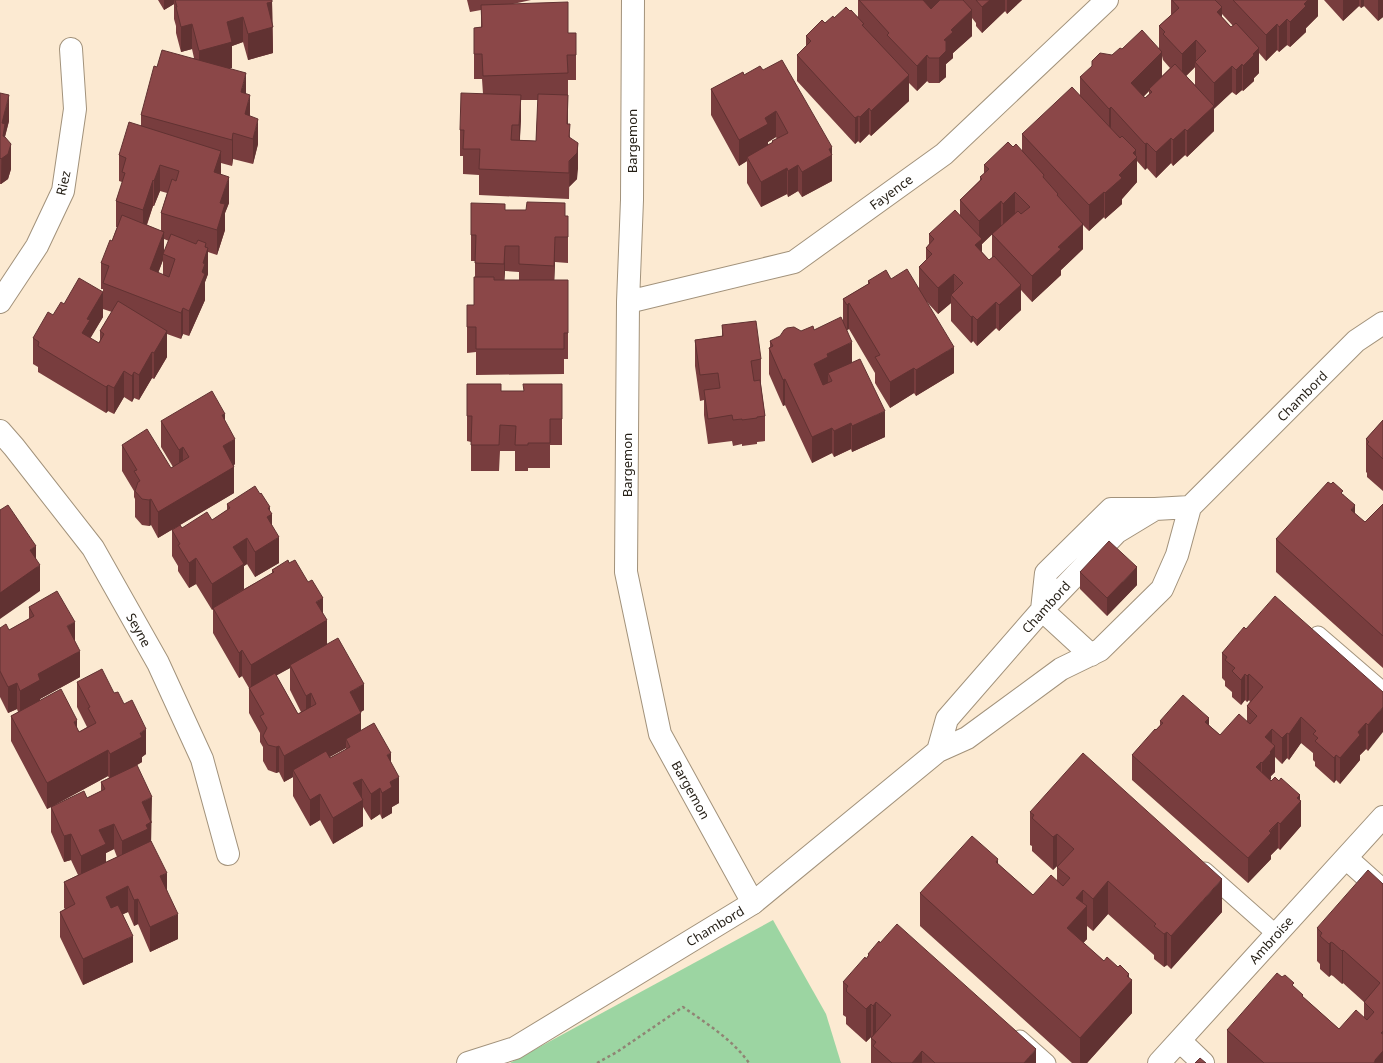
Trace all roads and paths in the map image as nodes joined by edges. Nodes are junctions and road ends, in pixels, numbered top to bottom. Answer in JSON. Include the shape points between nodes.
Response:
{"nodes":[{"id":1,"x":633,"y":0,"type":"edge"},
{"id":2,"x":1107,"y":0,"type":"edge"},
{"id":3,"x":71,"y":49,"type":"dead end"},
{"id":4,"x":0,"y":302,"type":"edge"},
{"id":5,"x":628,"y":302,"type":"junction"},
{"id":6,"x":1383,"y":323,"type":"edge"},
{"id":7,"x":0,"y":431,"type":"edge"},
{"id":8,"x":1190,"y":507,"type":"junction"},
{"id":9,"x":1042,"y":610,"type":"junction"},
{"id":10,"x":1309,"y":627,"type":"edge"},
{"id":11,"x":1090,"y":655,"type":"junction"},
{"id":12,"x":1383,"y":691,"type":"edge"},
{"id":13,"x":938,"y":751,"type":"junction"},
{"id":14,"x":1383,"y":817,"type":"edge"},
{"id":15,"x":228,"y":854,"type":"dead end"},
{"id":16,"x":1346,"y":858,"type":"junction"},
{"id":17,"x":1195,"y":862,"type":"edge"},
{"id":18,"x":1383,"y":891,"type":"edge"},
{"id":19,"x":753,"y":903,"type":"junction"},
{"id":20,"x":1276,"y":934,"type":"junction"},
{"id":21,"x":1006,"y":1026,"type":"edge"},
{"id":22,"x":1180,"y":1041,"type":"junction"},
{"id":23,"x":468,"y":1063,"type":"edge"},
{"id":24,"x":597,"y":1063,"type":"edge"},
{"id":25,"x":749,"y":1063,"type":"edge"},
{"id":26,"x":1046,"y":1063,"type":"edge"},
{"id":27,"x":1159,"y":1063,"type":"edge"},
{"id":28,"x":1203,"y":1063,"type":"edge"}],
"edges":[{"from":1,"to":5,"type":"street","name":"Bargemon","via":[[632,200]]},
{"from":2,"to":5,"type":"street","name":"Fayence","via":[[944,154],[794,262]]},
{"from":3,"to":4,"type":"street","name":"Riez","via":[[75,108],[63,191],[37,246]]},
{"from":5,"to":19,"type":"street","name":"Bargemon","via":[[626,572],[660,734]]},
{"from":6,"to":8,"type":"street","name":"Chambord","via":[[1356,341]]},
{"from":7,"to":15,"type":"street","name":"Seyne","via":[[93,548],[158,663],[202,759]]},
{"from":8,"to":9,"type":"street","name":"Chambord","via":[[1155,509],[1117,532]]},
{"from":8,"to":11,"type":"street","name":"Chambord","via":[[1177,555],[1162,589],[1100,650]]},
{"from":9,"to":11,"type":"street"},
{"from":9,"to":13,"type":"street","name":"Chambord","via":[[947,719]]},
{"from":10,"to":12,"type":"lane"},
{"from":11,"to":13,"type":"street","name":"Chambord","via":[[1061,670],[968,738]]},
{"from":13,"to":19,"type":"street","name":"Chambord"},
{"from":14,"to":16,"type":"street","name":"Ambroise"},
{"from":16,"to":18,"type":"street"},
{"from":16,"to":20,"type":"street","name":"Ambroise"},
{"from":17,"to":20,"type":"lane"},
{"from":19,"to":23,"type":"street","name":"Chambord","via":[[515,1048]]},
{"from":20,"to":22,"type":"street","name":"Ambroise"},
{"from":21,"to":26,"type":"lane"},
{"from":22,"to":27,"type":"street","name":"Ambroise"},
{"from":22,"to":28,"type":"street"},
{"from":24,"to":25,"type":"path","via":[[683,1008],[741,1051]]}]}
